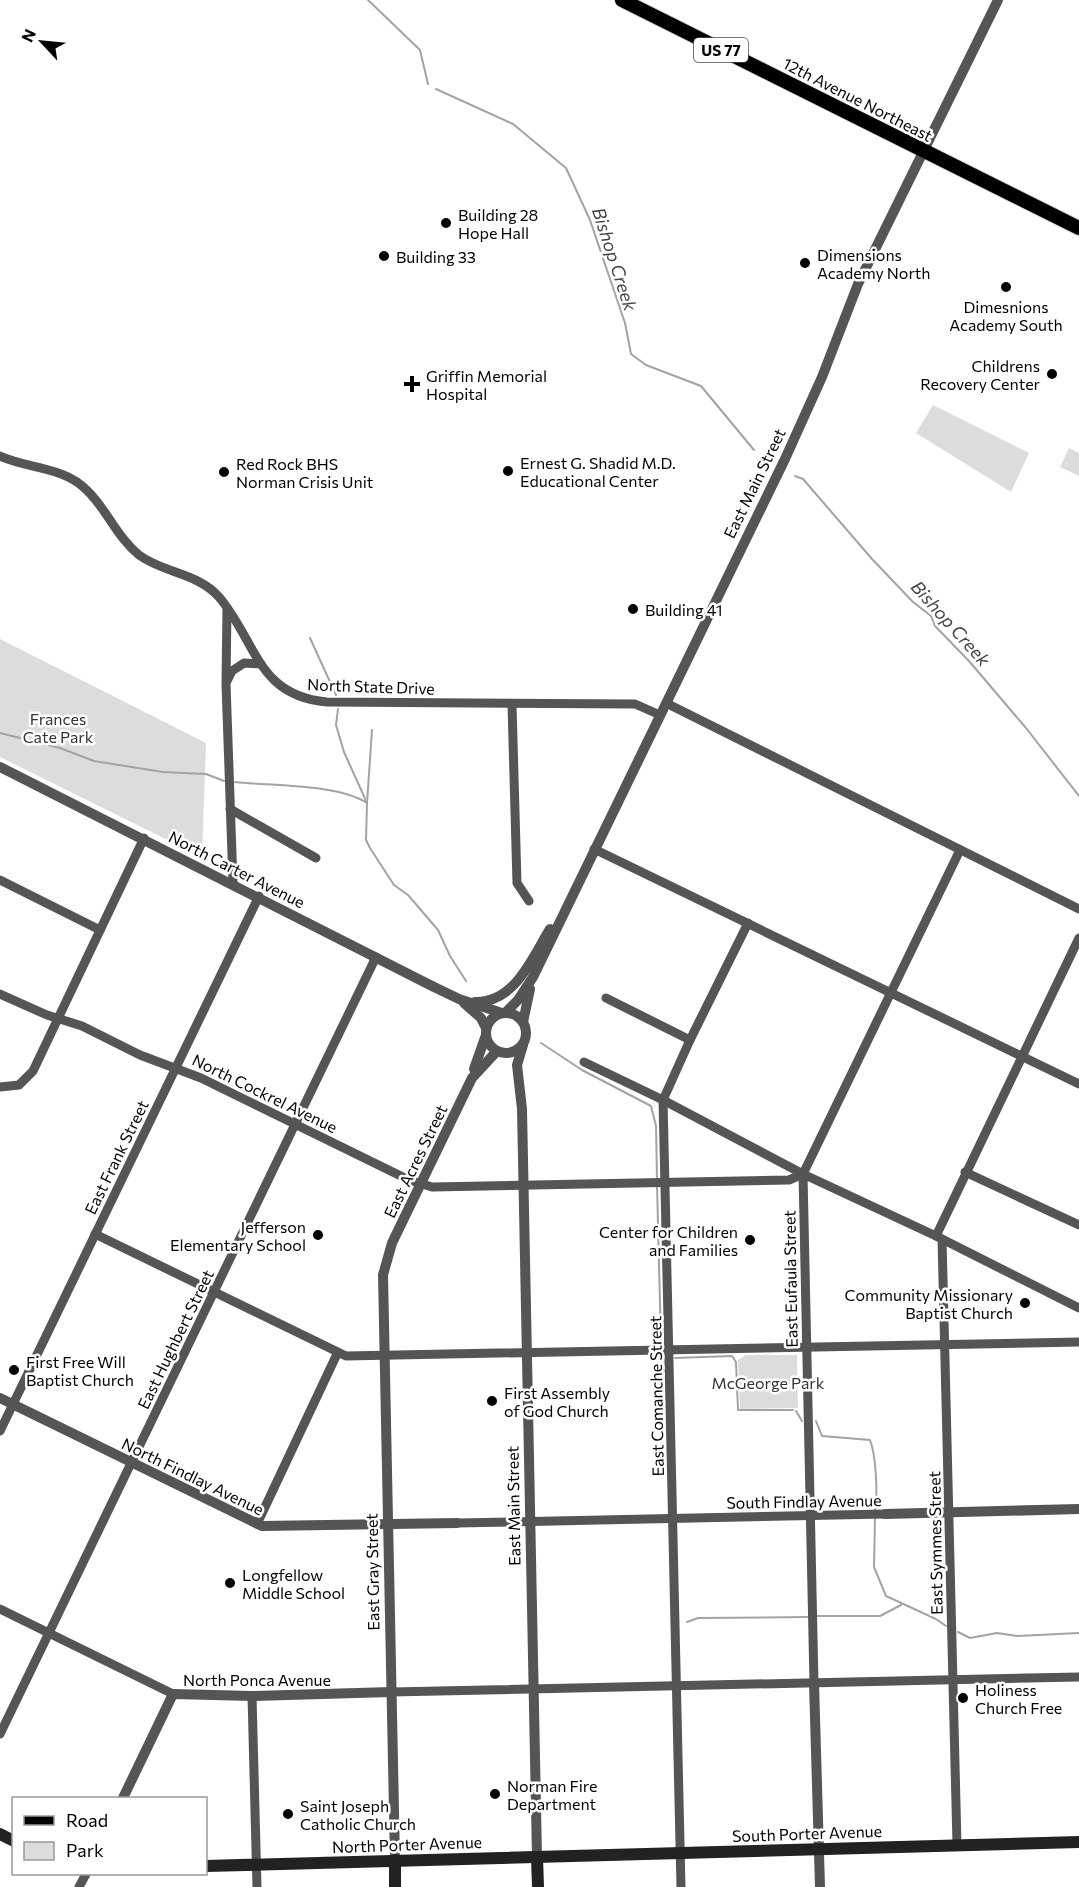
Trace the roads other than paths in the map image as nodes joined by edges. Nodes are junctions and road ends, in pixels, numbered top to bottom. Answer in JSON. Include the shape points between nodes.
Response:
{"nodes":[{"id":1,"x":622,"y":0,"type":"edge"},
{"id":2,"x":998,"y":0,"type":"edge"},
{"id":3,"x":923,"y":150,"type":"junction"},
{"id":4,"x":1079,"y":228,"type":"edge"},
{"id":5,"x":0,"y":456,"type":"edge"},
{"id":6,"x":227,"y":608,"type":"junction"},
{"id":7,"x":261,"y":664,"type":"junction"},
{"id":8,"x":226,"y":684,"type":"junction"},
{"id":9,"x":666,"y":703,"type":"junction"},
{"id":10,"x":512,"y":705,"type":"junction"},
{"id":11,"x":660,"y":715,"type":"junction"},
{"id":12,"x":0,"y":767,"type":"edge"},
{"id":13,"x":230,"y":809,"type":"junction"},
{"id":14,"x":144,"y":838,"type":"junction"},
{"id":15,"x":594,"y":849,"type":"junction"},
{"id":16,"x":960,"y":850,"type":"junction"},
{"id":17,"x":316,"y":858,"type":"dead end"},
{"id":18,"x":0,"y":880,"type":"edge"},
{"id":19,"x":233,"y":883,"type":"junction"},
{"id":20,"x":577,"y":886,"type":"junction"},
{"id":21,"x":259,"y":896,"type":"junction"},
{"id":22,"x":529,"y":901,"type":"dead end"},
{"id":23,"x":1079,"y":909,"type":"edge"},
{"id":24,"x":748,"y":923,"type":"junction"},
{"id":25,"x":100,"y":930,"type":"junction"},
{"id":26,"x":1079,"y":938,"type":"edge"},
{"id":27,"x":376,"y":957,"type":"junction"},
{"id":28,"x":533,"y":977,"type":"junction"},
{"id":29,"x":890,"y":992,"type":"junction"},
{"id":30,"x":0,"y":994,"type":"edge"},
{"id":31,"x":606,"y":998,"type":"dead end"},
{"id":32,"x":459,"y":999,"type":"junction"},
{"id":33,"x":470,"y":1002,"type":"junction"},
{"id":34,"x":503,"y":1013,"type":"junction"},
{"id":35,"x":57,"y":1018,"type":"junction"},
{"id":36,"x":524,"y":1022,"type":"junction"},
{"id":37,"x":486,"y":1032,"type":"junction"},
{"id":38,"x":690,"y":1040,"type":"junction"},
{"id":39,"x":523,"y":1045,"type":"junction"},
{"id":40,"x":499,"y":1052,"type":"junction"},
{"id":41,"x":1022,"y":1056,"type":"junction"},
{"id":42,"x":584,"y":1062,"type":"dead end"},
{"id":43,"x":177,"y":1068,"type":"junction"},
{"id":44,"x":472,"y":1078,"type":"junction"},
{"id":45,"x":1079,"y":1084,"type":"edge"},
{"id":46,"x":0,"y":1087,"type":"edge"},
{"id":47,"x":519,"y":1088,"type":"junction"},
{"id":48,"x":663,"y":1100,"type":"junction"},
{"id":49,"x":296,"y":1124,"type":"junction"},
{"id":50,"x":965,"y":1172,"type":"junction"},
{"id":51,"x":802,"y":1174,"type":"junction"},
{"id":52,"x":663,"y":1182,"type":"junction"},
{"id":53,"x":420,"y":1184,"type":"junction"},
{"id":54,"x":523,"y":1185,"type":"junction"},
{"id":55,"x":1079,"y":1225,"type":"edge"},
{"id":56,"x":95,"y":1234,"type":"junction"},
{"id":57,"x":939,"y":1238,"type":"junction"},
{"id":58,"x":386,"y":1256,"type":"joint"},
{"id":59,"x":214,"y":1293,"type":"junction"},
{"id":60,"x":1079,"y":1308,"type":"edge"},
{"id":61,"x":1079,"y":1342,"type":"edge"},
{"id":62,"x":946,"y":1344,"type":"junction"},
{"id":63,"x":806,"y":1347,"type":"junction"},
{"id":64,"x":670,"y":1350,"type":"junction"},
{"id":65,"x":526,"y":1353,"type":"junction"},
{"id":66,"x":337,"y":1354,"type":"junction"},
{"id":67,"x":384,"y":1357,"type":"junction"},
{"id":68,"x":0,"y":1398,"type":"edge"},
{"id":69,"x":13,"y":1404,"type":"junction"},
{"id":70,"x":0,"y":1431,"type":"edge"},
{"id":71,"x":131,"y":1463,"type":"junction"},
{"id":72,"x":1079,"y":1509,"type":"edge"},
{"id":73,"x":950,"y":1512,"type":"junction"},
{"id":74,"x":885,"y":1514,"type":"joint"},
{"id":75,"x":812,"y":1515,"type":"junction"},
{"id":76,"x":673,"y":1518,"type":"junction"},
{"id":77,"x":530,"y":1521,"type":"junction"},
{"id":78,"x":457,"y":1523,"type":"joint"},
{"id":79,"x":257,"y":1524,"type":"junction"},
{"id":80,"x":387,"y":1524,"type":"junction"},
{"id":81,"x":0,"y":1609,"type":"edge"},
{"id":82,"x":49,"y":1634,"type":"junction"},
{"id":83,"x":1079,"y":1677,"type":"edge"},
{"id":84,"x":954,"y":1680,"type":"junction"},
{"id":85,"x":814,"y":1683,"type":"junction"},
{"id":86,"x":676,"y":1687,"type":"junction"},
{"id":87,"x":534,"y":1689,"type":"junction"},
{"id":88,"x":391,"y":1692,"type":"junction"},
{"id":89,"x":173,"y":1694,"type":"junction"},
{"id":90,"x":252,"y":1696,"type":"junction"},
{"id":91,"x":0,"y":1734,"type":"edge"},
{"id":92,"x":123,"y":1797,"type":"edge"},
{"id":93,"x":1079,"y":1842,"type":"edge"},
{"id":94,"x":957,"y":1845,"type":"junction"},
{"id":95,"x":819,"y":1849,"type":"junction"},
{"id":96,"x":679,"y":1854,"type":"junction"},
{"id":97,"x":537,"y":1857,"type":"junction"},
{"id":98,"x":395,"y":1860,"type":"junction"},
{"id":99,"x":256,"y":1864,"type":"junction"},
{"id":100,"x":207,"y":1866,"type":"edge"},
{"id":101,"x":257,"y":1887,"type":"edge"},
{"id":102,"x":395,"y":1887,"type":"edge"},
{"id":103,"x":538,"y":1887,"type":"edge"},
{"id":104,"x":681,"y":1887,"type":"edge"},
{"id":105,"x":820,"y":1887,"type":"edge"}],
"edges":[{"from":1,"to":3,"type":"main road","name":"12th Avenue Northeast","number":"US 77"},
{"from":2,"to":3,"type":"street","name":"East Main Street"},
{"from":3,"to":4,"type":"main road","name":"12th Avenue Northeast","number":"US 77"},
{"from":3,"to":9,"type":"street","name":"East Main Street","via":[[858,284],[785,459]]},
{"from":5,"to":6,"type":"street","name":"North State Drive","via":[[78,483],[95,498],[140,555],[200,582]]},
{"from":6,"to":7,"type":"street","name":"North State Drive"},
{"from":6,"to":8,"type":"street"},
{"from":7,"to":8,"type":"street","via":[[244,663],[232,671]]},
{"from":7,"to":10,"type":"street","name":"North State Drive","via":[[288,693],[307,700]]},
{"from":8,"to":13,"type":"street"},
{"from":9,"to":11,"type":"street","name":"East Main Street"},
{"from":9,"to":16,"type":"street"},
{"from":10,"to":11,"type":"street","name":"North State Drive","via":[[634,704]]},
{"from":10,"to":22,"type":"street","via":[[517,883]]},
{"from":11,"to":15,"type":"street","name":"East Main Street"},
{"from":12,"to":14,"type":"street","name":"North Carter Avenue"},
{"from":13,"to":17,"type":"street"},
{"from":13,"to":19,"type":"street"},
{"from":14,"to":19,"type":"street","name":"North Carter Avenue"},
{"from":14,"to":25,"type":"street"},
{"from":15,"to":20,"type":"street","name":"East Main Street"},
{"from":15,"to":24,"type":"street"},
{"from":16,"to":23,"type":"street"},
{"from":16,"to":29,"type":"street","name":"East Eufaula Street"},
{"from":18,"to":25,"type":"street"},
{"from":19,"to":21,"type":"street","name":"North Carter Avenue"},
{"from":20,"to":28,"type":"street","name":"East Main Street"},
{"from":20,"to":33,"type":"street","via":[[515,985],[492,1000]]},
{"from":21,"to":27,"type":"street","name":"North Carter Avenue"},
{"from":21,"to":43,"type":"street","name":"East Frank Street"},
{"from":24,"to":29,"type":"street"},
{"from":24,"to":38,"type":"street","name":"East Comanche Street"},
{"from":25,"to":35,"type":"street"},
{"from":26,"to":41,"type":"street","name":"East Symmes Street"},
{"from":27,"to":32,"type":"street","name":"North Carter Avenue"},
{"from":27,"to":49,"type":"street","name":"East Hughbert Street"},
{"from":28,"to":34,"type":"street","name":"East Main Street","via":[[518,1000]]},
{"from":28,"to":36,"type":"street","name":"East Main Street"},
{"from":29,"to":41,"type":"street"},
{"from":29,"to":51,"type":"street","name":"East Eufaula Street"},
{"from":30,"to":35,"type":"street","name":"North Cockrel Avenue"},
{"from":31,"to":38,"type":"street"},
{"from":32,"to":33,"type":"street","name":"North Carter Avenue"},
{"from":32,"to":37,"type":"street","name":"North Carter Avenue","via":[[481,1018]]},
{"from":33,"to":34,"type":"street","name":"North Carter Avenue"},
{"from":34,"to":36,"type":"street","via":[[513,1014]]},
{"from":34,"to":37,"type":"street","via":[[495,1016]]},
{"from":35,"to":43,"type":"street","name":"North Cockrel Avenue"},
{"from":35,"to":46,"type":"street","via":[[30,1076],[14,1087]]},
{"from":36,"to":39,"type":"street","via":[[527,1033]]},
{"from":37,"to":40,"type":"street","via":[[488,1043]]},
{"from":37,"to":44,"type":"street","name":"East Acres Street"},
{"from":38,"to":48,"type":"street","name":"East Comanche Street"},
{"from":39,"to":40,"type":"street","via":[[517,1050]]},
{"from":39,"to":47,"type":"street","name":"East Main Street","via":[[517,1065]]},
{"from":40,"to":44,"type":"street","name":"East Acres Street"},
{"from":40,"to":47,"type":"street","name":"East Main Street"},
{"from":41,"to":45,"type":"street"},
{"from":41,"to":50,"type":"street","name":"East Symmes Street"},
{"from":42,"to":48,"type":"street"},
{"from":43,"to":49,"type":"street","name":"North Cockrel Avenue"},
{"from":43,"to":56,"type":"street","name":"East Frank Street"},
{"from":44,"to":53,"type":"street","name":"East Acres Street"},
{"from":47,"to":54,"type":"street","name":"East Main Street"},
{"from":48,"to":51,"type":"street"},
{"from":48,"to":52,"type":"street","name":"East Comanche Street"},
{"from":49,"to":53,"type":"street","name":"North Cockrel Avenue"},
{"from":49,"to":59,"type":"street","name":"East Hughbert Street"},
{"from":50,"to":55,"type":"street"},
{"from":50,"to":57,"type":"street","name":"East Symmes Street"},
{"from":51,"to":52,"type":"street","name":"North Cockrel Avenue","via":[[789,1180]]},
{"from":51,"to":57,"type":"street"},
{"from":51,"to":63,"type":"street","name":"East Eufaula Street"},
{"from":52,"to":54,"type":"street","name":"North Cockrel Avenue"},
{"from":52,"to":64,"type":"street","name":"East Comanche Street"},
{"from":53,"to":54,"type":"street","name":"North Cockrel Avenue"},
{"from":53,"to":58,"type":"street","name":"East Acres Street"},
{"from":54,"to":65,"type":"street","name":"East Main Street"},
{"from":56,"to":59,"type":"street"},
{"from":56,"to":69,"type":"street","name":"East Frank Street"},
{"from":57,"to":60,"type":"street"},
{"from":57,"to":62,"type":"street","name":"East Symmes Street"},
{"from":58,"to":67,"type":"street","name":"East Gray Street","via":[[382,1281]]},
{"from":59,"to":66,"type":"street"},
{"from":59,"to":71,"type":"street","name":"East Hughbert Street"},
{"from":61,"to":62,"type":"street"},
{"from":62,"to":63,"type":"street"},
{"from":62,"to":73,"type":"street","name":"East Symmes Street"},
{"from":63,"to":64,"type":"street"},
{"from":63,"to":75,"type":"street","name":"East Eufaula Street"},
{"from":64,"to":65,"type":"street"},
{"from":64,"to":76,"type":"street","name":"East Comanche Street"},
{"from":65,"to":67,"type":"street"},
{"from":65,"to":77,"type":"street","name":"East Main Street"},
{"from":66,"to":67,"type":"street"},
{"from":66,"to":79,"type":"street"},
{"from":67,"to":80,"type":"street","name":"East Gray Street"},
{"from":68,"to":69,"type":"street","name":"North Findlay Avenue"},
{"from":69,"to":70,"type":"street","name":"East Frank Street"},
{"from":69,"to":71,"type":"street","name":"North Findlay Avenue"},
{"from":71,"to":79,"type":"street","name":"North Findlay Avenue"},
{"from":71,"to":82,"type":"street","name":"East Hughbert Street"},
{"from":72,"to":73,"type":"street","name":"South Findlay Avenue"},
{"from":73,"to":74,"type":"street","name":"South Findlay Avenue"},
{"from":73,"to":84,"type":"street","name":"East Symmes Street"},
{"from":74,"to":75,"type":"street","name":"South Findlay Avenue"},
{"from":75,"to":76,"type":"street","name":"South Findlay Avenue"},
{"from":75,"to":85,"type":"street","name":"East Eufaula Street"},
{"from":76,"to":77,"type":"street","name":"South Findlay Avenue"},
{"from":76,"to":86,"type":"street","name":"East Comanche Street"},
{"from":77,"to":78,"type":"street","name":"North Findlay Avenue"},
{"from":77,"to":87,"type":"street","name":"East Main Street"},
{"from":78,"to":80,"type":"street","name":"North Findlay Avenue"},
{"from":79,"to":80,"type":"street","name":"North Findlay Avenue","via":[[271,1528]]},
{"from":80,"to":88,"type":"street","name":"East Gray Street"},
{"from":81,"to":82,"type":"street","name":"North Ponca Avenue"},
{"from":82,"to":89,"type":"street","name":"North Ponca Avenue"},
{"from":82,"to":91,"type":"street","name":"East Hughbert Street"},
{"from":83,"to":84,"type":"street","name":"North Ponca Avenue"},
{"from":84,"to":85,"type":"street","name":"North Ponca Avenue"},
{"from":84,"to":94,"type":"street","name":"East Symmes Street"},
{"from":85,"to":86,"type":"street","name":"North Ponca Avenue"},
{"from":85,"to":95,"type":"street","name":"East Eufaula Street"},
{"from":86,"to":87,"type":"street","name":"North Ponca Avenue"},
{"from":86,"to":96,"type":"street","name":"East Comanche Street"},
{"from":87,"to":88,"type":"street","name":"North Ponca Avenue"},
{"from":87,"to":97,"type":"street","name":"East Main Street"},
{"from":88,"to":90,"type":"street","name":"North Ponca Avenue"},
{"from":88,"to":98,"type":"street","name":"East Gray Street"},
{"from":89,"to":90,"type":"street","name":"North Ponca Avenue"},
{"from":89,"to":92,"type":"street"},
{"from":90,"to":99,"type":"street"},
{"from":93,"to":94,"type":"main road","name":"South Porter Avenue"},
{"from":94,"to":95,"type":"main road","name":"South Porter Avenue"},
{"from":95,"to":96,"type":"main road","name":"South Porter Avenue"},
{"from":95,"to":105,"type":"street","name":"East Eufaula Street"},
{"from":96,"to":97,"type":"main road","name":"South Porter Avenue"},
{"from":96,"to":104,"type":"street","name":"East Comanche Street"},
{"from":97,"to":98,"type":"main road","name":"North Porter Avenue"},
{"from":97,"to":103,"type":"main road","name":"East Main Street"},
{"from":98,"to":99,"type":"main road","name":"North Porter Avenue"},
{"from":98,"to":102,"type":"main road","name":"East Gray Street"},
{"from":99,"to":100,"type":"main road","name":"North Porter Avenue"},
{"from":99,"to":101,"type":"street"}]}
